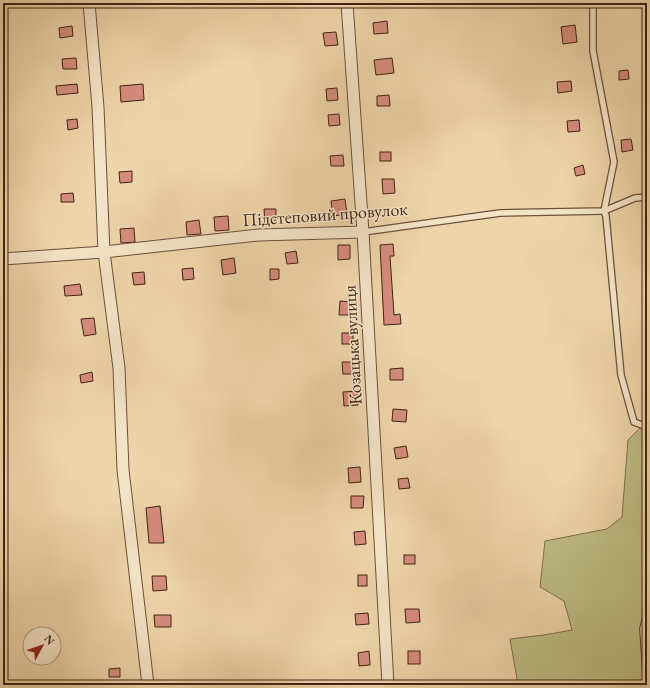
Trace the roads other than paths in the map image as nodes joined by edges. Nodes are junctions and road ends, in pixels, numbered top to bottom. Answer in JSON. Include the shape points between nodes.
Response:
{"nodes":[{"id":1,"x":89,"y":3,"type":"edge"},
{"id":2,"x":347,"y":3,"type":"edge"},
{"id":3,"x":594,"y":3,"type":"edge"},
{"id":4,"x":647,"y":197,"type":"edge"},
{"id":5,"x":604,"y":211,"type":"junction"},
{"id":6,"x":363,"y":232,"type":"junction"},
{"id":7,"x":104,"y":252,"type":"junction"},
{"id":8,"x":3,"y":259,"type":"edge"},
{"id":9,"x":647,"y":427,"type":"edge"},
{"id":10,"x":647,"y":612,"type":"edge"},
{"id":11,"x":148,"y":685,"type":"edge"},
{"id":12,"x":388,"y":685,"type":"edge"},
{"id":13,"x":647,"y":685,"type":"edge"}],
"edges":[{"from":1,"to":7,"type":"street","via":[[98,107]]},
{"from":2,"to":6,"type":"street","name":"Козацька вулиця"},
{"from":3,"to":5,"type":"lane","via":[[593,51],[614,162]]},
{"from":4,"to":5,"type":"lane","name":"Підстеповий провулок","via":[[635,198]]},
{"from":5,"to":6,"type":"lane","name":"Підстеповий провулок","via":[[500,213]]},
{"from":5,"to":9,"type":"lane","via":[[621,375],[634,422]]},
{"from":6,"to":7,"type":"street","name":"Підстеповий провулок","via":[[259,235]]},
{"from":6,"to":12,"type":"street","name":"Козацька вулиця"},
{"from":7,"to":8,"type":"street","name":"Підстеповий провулок"},
{"from":7,"to":11,"type":"street","via":[[118,368],[123,470]]},
{"from":10,"to":13,"type":"lane","via":[[643,629]]}]}
